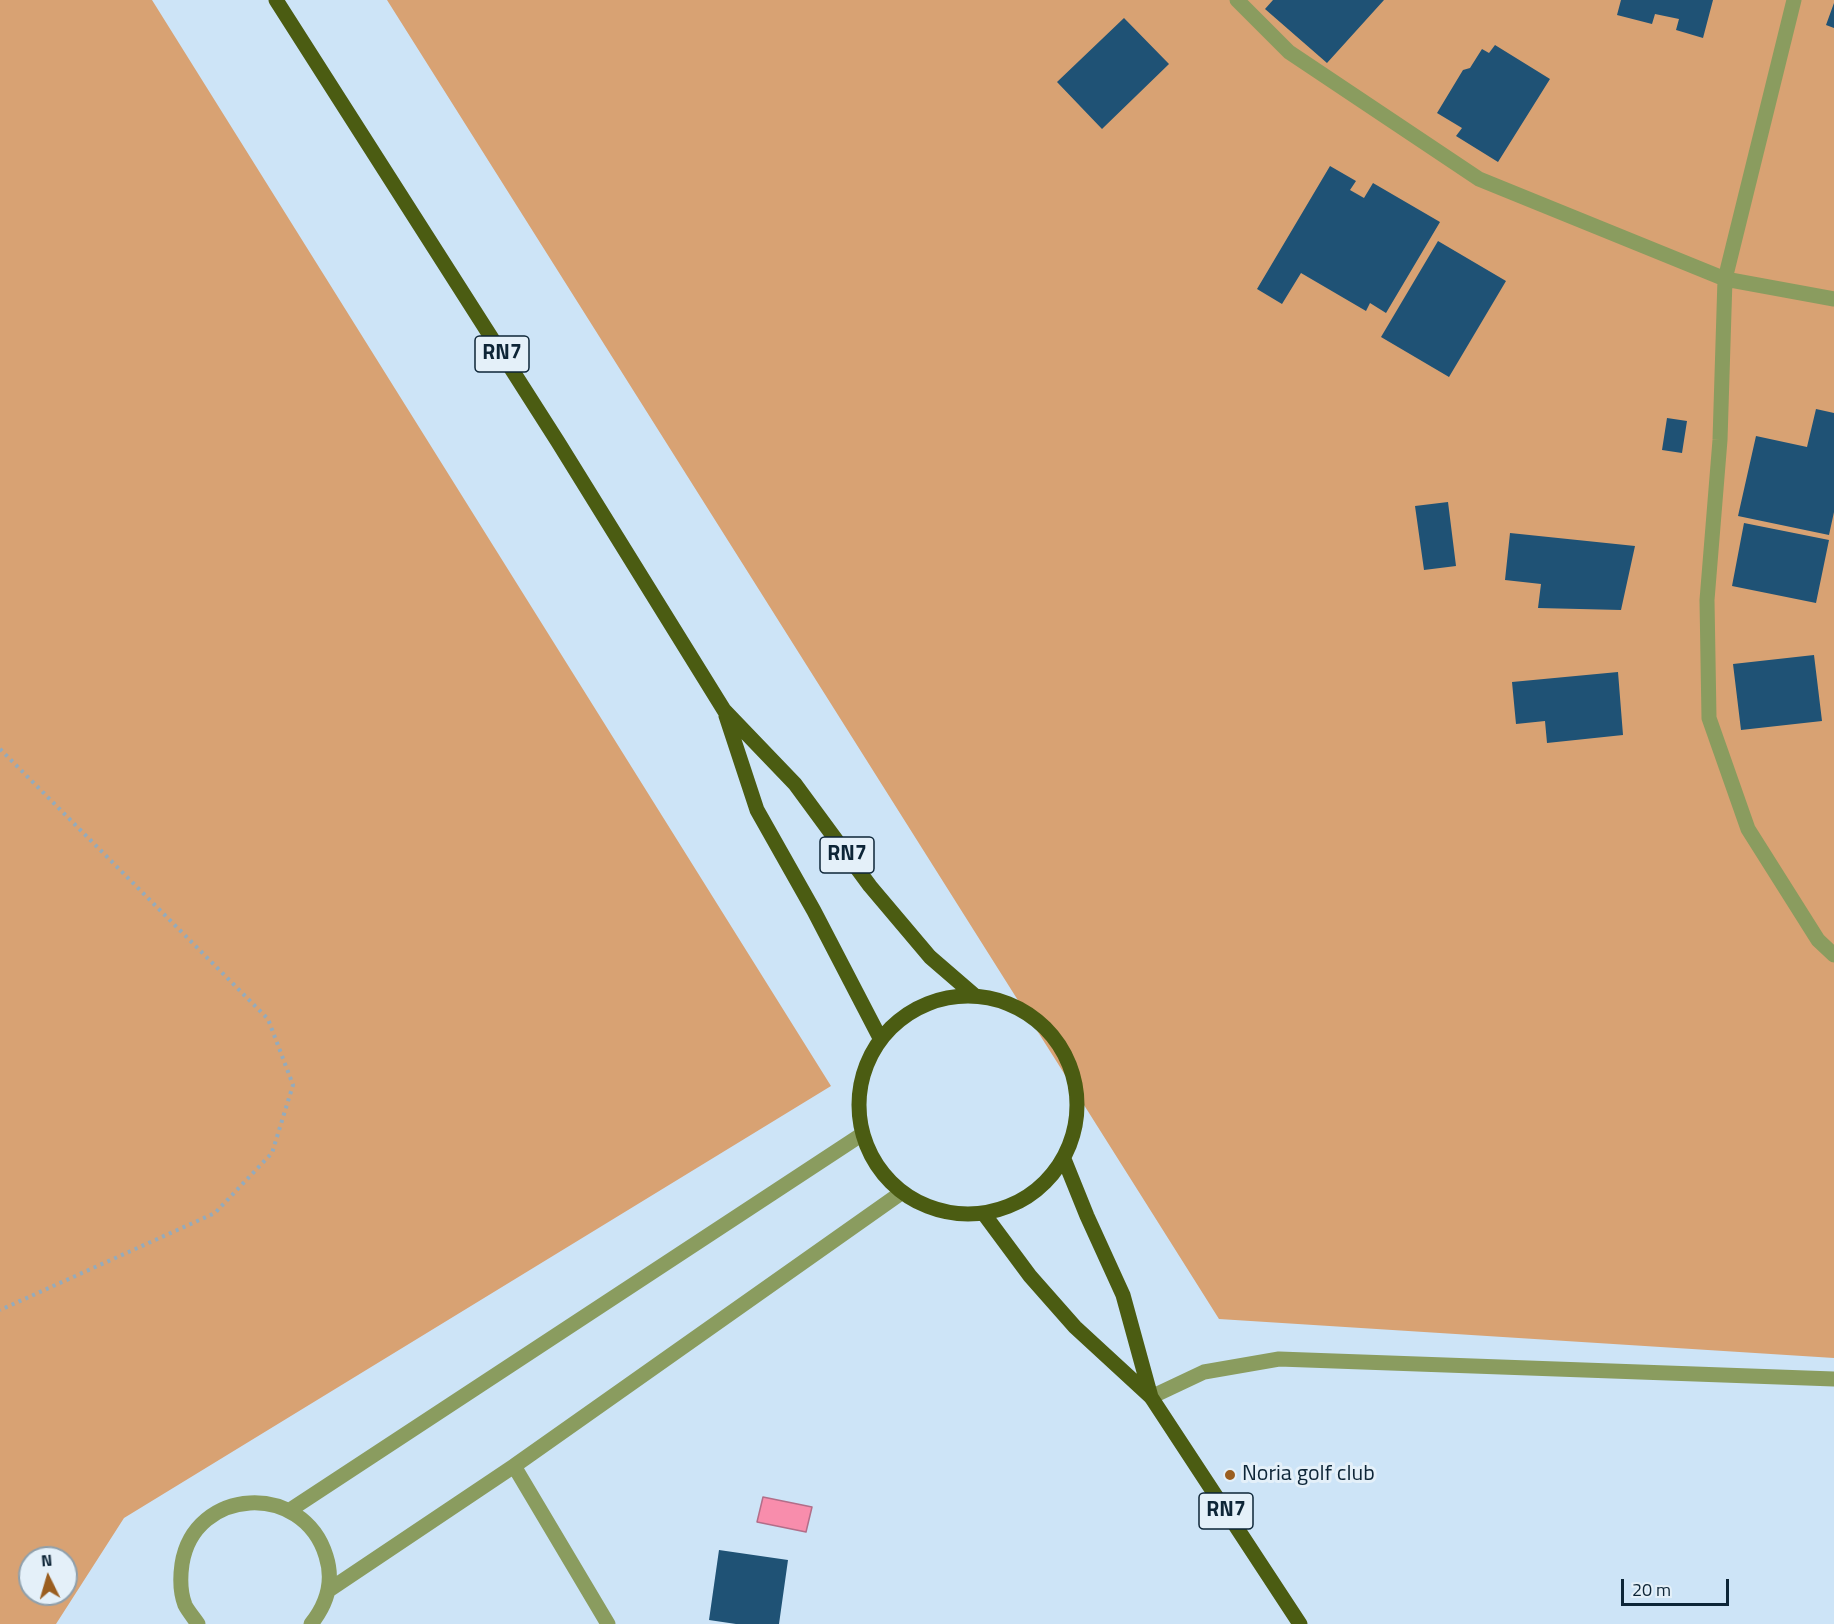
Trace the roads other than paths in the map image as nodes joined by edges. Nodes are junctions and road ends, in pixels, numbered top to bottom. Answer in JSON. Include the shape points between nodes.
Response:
{"nodes":[{"id":1,"x":276,"y":0,"type":"edge"},
{"id":2,"x":1237,"y":0,"type":"edge"},
{"id":3,"x":1794,"y":0,"type":"edge"},
{"id":4,"x":1725,"y":279,"type":"junction"},
{"id":5,"x":1834,"y":299,"type":"edge"},
{"id":6,"x":724,"y":710,"type":"junction"},
{"id":7,"x":1834,"y":955,"type":"edge"},
{"id":8,"x":974,"y":995,"type":"junction"},
{"id":9,"x":880,"y":1038,"type":"junction"},
{"id":10,"x":861,"y":1135,"type":"junction"},
{"id":11,"x":1064,"y":1159,"type":"junction"},
{"id":12,"x":901,"y":1193,"type":"junction"},
{"id":13,"x":984,"y":1214,"type":"junction"},
{"id":14,"x":1834,"y":1379,"type":"edge"},
{"id":15,"x":1151,"y":1397,"type":"junction"},
{"id":16,"x":513,"y":1466,"type":"junction"},
{"id":17,"x":290,"y":1510,"type":"junction"},
{"id":18,"x":329,"y":1590,"type":"junction"},
{"id":19,"x":198,"y":1624,"type":"edge"},
{"id":20,"x":311,"y":1624,"type":"edge"},
{"id":21,"x":608,"y":1624,"type":"edge"},
{"id":22,"x":1300,"y":1624,"type":"edge"}],
"edges":[{"from":1,"to":6,"type":"main road","number":"RN7"},
{"from":2,"to":4,"type":"street","via":[[1288,52],[1479,179]]},
{"from":3,"to":4,"type":"street"},
{"from":4,"to":5,"type":"street"},
{"from":4,"to":7,"type":"street","via":[[1720,440],[1707,600],[1709,718],[1748,829],[1818,940]]},
{"from":6,"to":8,"type":"main road","number":"RN7","via":[[795,784],[870,886],[930,957]]},
{"from":6,"to":9,"type":"main road","number":"RN7","via":[[757,810]]},
{"from":8,"to":9,"type":"main road","number":"RN7","via":[[938,999],[906,1014]]},
{"from":8,"to":11,"type":"main road","number":"RN7","via":[[1010,1004],[1042,1024],[1065,1053],[1077,1088],[1077,1125]]},
{"from":9,"to":10,"type":"main road","number":"RN7","via":[[863,1068],[857,1101]]},
{"from":10,"to":12,"type":"main road","number":"RN7","via":[[876,1167]]},
{"from":10,"to":17,"type":"street"},
{"from":11,"to":13,"type":"main road","number":"RN7","via":[[1044,1186],[1016,1205]]},
{"from":11,"to":15,"type":"main road","number":"RN7","via":[[1123,1295]]},
{"from":12,"to":13,"type":"main road","number":"RN7","via":[[938,1212]]},
{"from":12,"to":16,"type":"street"},
{"from":13,"to":15,"type":"main road","number":"RN7","via":[[1030,1276],[1075,1327]]},
{"from":14,"to":15,"type":"street","via":[[1279,1359],[1204,1372]]},
{"from":15,"to":22,"type":"main road","number":"RN7"},
{"from":16,"to":18,"type":"street"},
{"from":16,"to":21,"type":"street"},
{"from":17,"to":18,"type":"street","via":[[309,1524],[322,1544],[329,1566]]},
{"from":17,"to":19,"type":"street","via":[[265,1503],[239,1504],[215,1514],[196,1531],[184,1553],[180,1579],[185,1604]]},
{"from":18,"to":20,"type":"street","via":[[321,1612]]}]}
